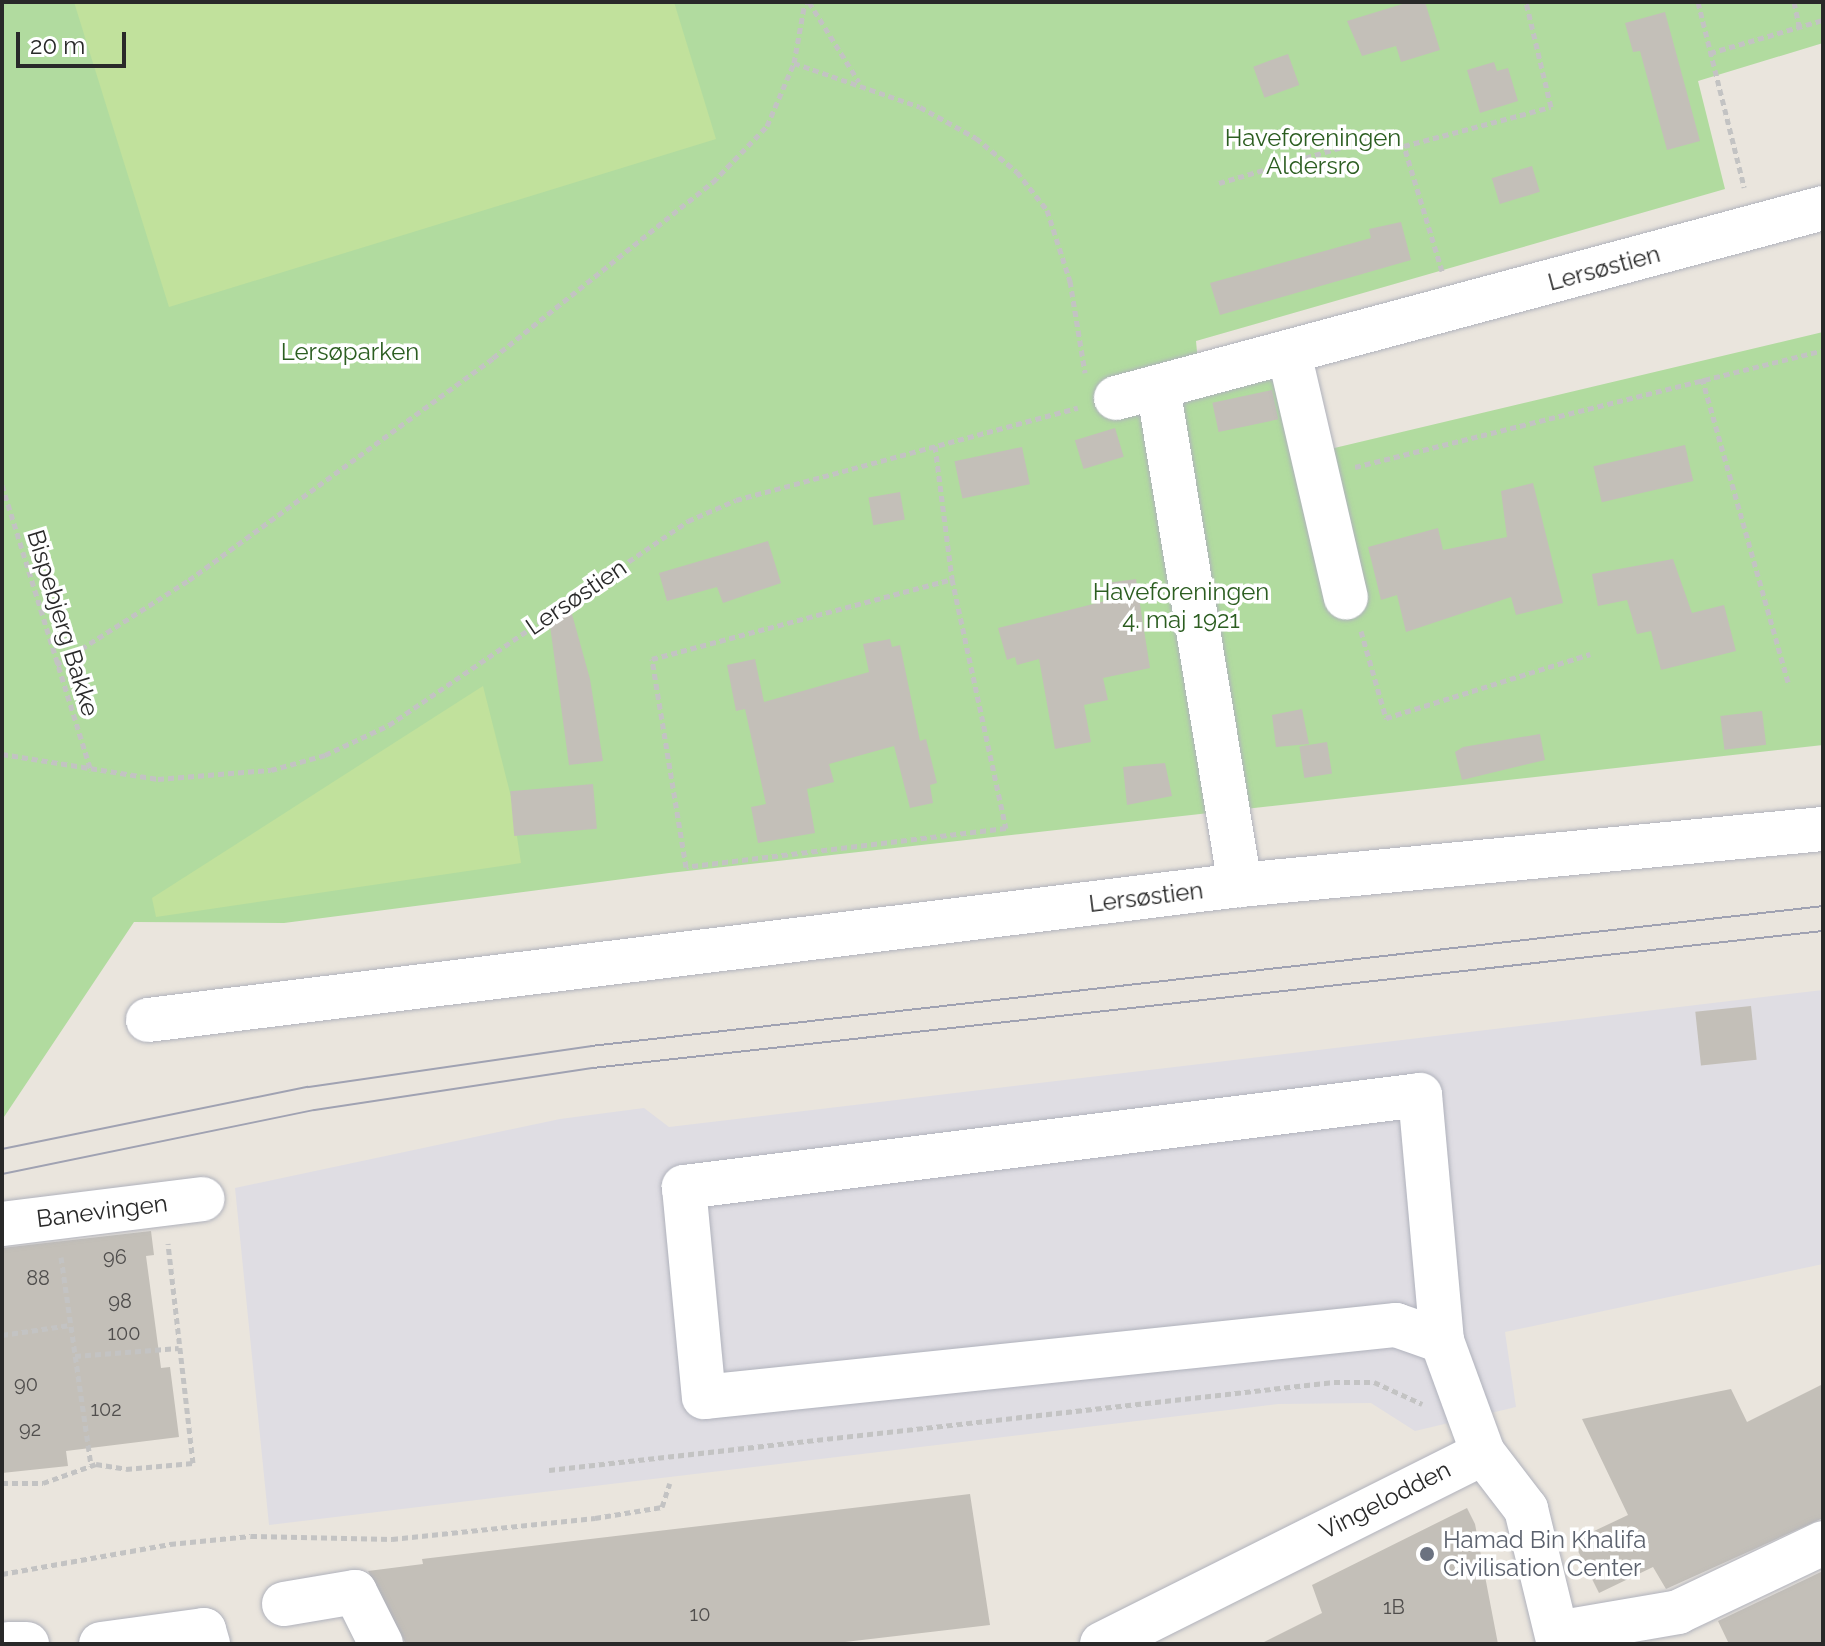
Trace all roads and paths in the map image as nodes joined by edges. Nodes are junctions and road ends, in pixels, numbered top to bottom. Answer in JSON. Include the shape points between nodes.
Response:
{"nodes":[{"id":1,"x":807,"y":2,"type":"edge"},
{"id":2,"x":1526,"y":2,"type":"edge"},
{"id":3,"x":1698,"y":2,"type":"edge"},
{"id":4,"x":1794,"y":2,"type":"edge"},
{"id":5,"x":1823,"y":20,"type":"edge"},
{"id":6,"x":1799,"y":26,"type":"junction"},
{"id":7,"x":1710,"y":53,"type":"junction"},
{"id":8,"x":794,"y":63,"type":"junction"},
{"id":9,"x":860,"y":83,"type":"junction"},
{"id":10,"x":1404,"y":146,"type":"junction"},
{"id":11,"x":1219,"y":183,"type":"dead end"},
{"id":12,"x":1823,"y":208,"type":"edge"},
{"id":13,"x":1754,"y":227,"type":"junction"},
{"id":14,"x":1453,"y":309,"type":"junction"},
{"id":15,"x":1823,"y":350,"type":"edge"},
{"id":16,"x":1289,"y":353,"type":"junction"},
{"id":17,"x":1702,"y":378,"type":"junction"},
{"id":18,"x":1158,"y":387,"type":"junction"},
{"id":19,"x":1103,"y":402,"type":"junction"},
{"id":20,"x":935,"y":446,"type":"junction"},
{"id":21,"x":1319,"y":476,"type":"junction"},
{"id":22,"x":2,"y":485,"type":"edge"},
{"id":23,"x":952,"y":579,"type":"junction"},
{"id":24,"x":1346,"y":597,"type":"joint"},
{"id":25,"x":1590,"y":654,"type":"dead end"},
{"id":26,"x":56,"y":665,"type":"junction"},
{"id":27,"x":1789,"y":685,"type":"dead end"},
{"id":28,"x":2,"y":754,"type":"edge"},
{"id":29,"x":91,"y":772,"type":"junction"},
{"id":30,"x":1823,"y":829,"type":"edge"},
{"id":31,"x":1240,"y":885,"type":"junction"},
{"id":32,"x":148,"y":1020,"type":"dead end"},
{"id":33,"x":192,"y":1200,"type":"joint"},
{"id":34,"x":55,"y":1217,"type":"junction"},
{"id":35,"x":2,"y":1224,"type":"edge"},
{"id":36,"x":70,"y":1325,"type":"junction"},
{"id":37,"x":2,"y":1335,"type":"edge"},
{"id":38,"x":1442,"y":1341,"type":"junction"},
{"id":39,"x":179,"y":1348,"type":"junction"},
{"id":40,"x":75,"y":1356,"type":"junction"},
{"id":41,"x":1474,"y":1457,"type":"junction"},
{"id":42,"x":91,"y":1466,"type":"junction"},
{"id":43,"x":549,"y":1470,"type":"dead end"},
{"id":44,"x":2,"y":1483,"type":"edge"},
{"id":45,"x":670,"y":1483,"type":"dead end"},
{"id":46,"x":1823,"y":1543,"type":"edge"},
{"id":47,"x":2,"y":1574,"type":"edge"},
{"id":48,"x":284,"y":1604,"type":"dead end"},
{"id":49,"x":1558,"y":1639,"type":"edge"},
{"id":50,"x":8,"y":1644,"type":"edge"},
{"id":51,"x":27,"y":1644,"type":"edge"},
{"id":52,"x":101,"y":1644,"type":"edge"},
{"id":53,"x":208,"y":1644,"type":"edge"},
{"id":54,"x":381,"y":1644,"type":"edge"},
{"id":55,"x":1102,"y":1644,"type":"edge"}],
"edges":[{"from":1,"to":8,"type":"path"},
{"from":1,"to":9,"type":"path"},
{"from":2,"to":10,"type":"path","via":[[1551,107]]},
{"from":3,"to":7,"type":"path"},
{"from":4,"to":6,"type":"path"},
{"from":5,"to":6,"type":"path"},
{"from":6,"to":7,"type":"path"},
{"from":7,"to":13,"type":"path"},
{"from":8,"to":9,"type":"path"},
{"from":8,"to":26,"type":"path","via":[[767,126],[713,182],[493,358],[189,580]]},
{"from":9,"to":19,"type":"path","via":[[976,138],[1017,172],[1047,210]]},
{"from":10,"to":11,"type":"path","via":[[1387,134]]},
{"from":10,"to":14,"type":"path"},
{"from":12,"to":13,"type":"street","name":"Lersøstien"},
{"from":13,"to":14,"type":"street","name":"Lersøstien"},
{"from":14,"to":16,"type":"street","name":"Lersøstien"},
{"from":15,"to":17,"type":"path"},
{"from":16,"to":18,"type":"street","name":"Lersøstien"},
{"from":16,"to":21,"type":"street"},
{"from":17,"to":21,"type":"path"},
{"from":17,"to":27,"type":"path"},
{"from":18,"to":19,"type":"street","name":"Lersøstien"},
{"from":18,"to":31,"type":"street"},
{"from":19,"to":20,"type":"path","name":"Lersøstien"},
{"from":20,"to":23,"type":"path"},
{"from":20,"to":29,"type":"path","name":"Lersøstien","via":[[736,500],[688,521],[389,725],[325,755],[271,770],[158,779]]},
{"from":21,"to":24,"type":"street"},
{"from":22,"to":26,"type":"path","name":"Bispebjerg Bakke"},
{"from":23,"to":23,"type":"path","via":[[652,659],[686,867],[1006,828]]},
{"from":24,"to":25,"type":"path","via":[[1386,718]]},
{"from":26,"to":29,"type":"path","name":"Bispebjerg Bakke"},
{"from":28,"to":29,"type":"path","name":"Lersøstien"},
{"from":30,"to":31,"type":"street","name":"Lersøstien"},
{"from":31,"to":32,"type":"street","name":"Lersøstien"},
{"from":33,"to":34,"type":"street","name":"Banevingen"},
{"from":33,"to":39,"type":"path","via":[[167,1245]]},
{"from":34,"to":35,"type":"street","name":"Banevingen"},
{"from":34,"to":36,"type":"path"},
{"from":36,"to":37,"type":"path"},
{"from":36,"to":40,"type":"path"},
{"from":38,"to":38,"type":"street","via":[[1420,1095],[684,1187],[704,1397],[1396,1325]]},
{"from":38,"to":41,"type":"street"},
{"from":39,"to":40,"type":"path"},
{"from":39,"to":42,"type":"path","via":[[193,1463],[126,1469]]},
{"from":40,"to":42,"type":"path"},
{"from":41,"to":43,"type":"path","via":[[1421,1403],[1374,1382],[1334,1382]]},
{"from":41,"to":49,"type":"street","via":[[1526,1509]]},
{"from":41,"to":55,"type":"street","name":"Vingelodden"},
{"from":42,"to":44,"type":"path","via":[[43,1483]]},
{"from":45,"to":47,"type":"path","via":[[662,1507],[595,1518],[392,1539],[251,1536],[170,1544]]},
{"from":46,"to":49,"type":"street","via":[[1678,1612]]},
{"from":48,"to":54,"type":"street","via":[[355,1592]]},
{"from":50,"to":51,"type":"street"},
{"from":52,"to":53,"type":"street","via":[[204,1630]]}]}
